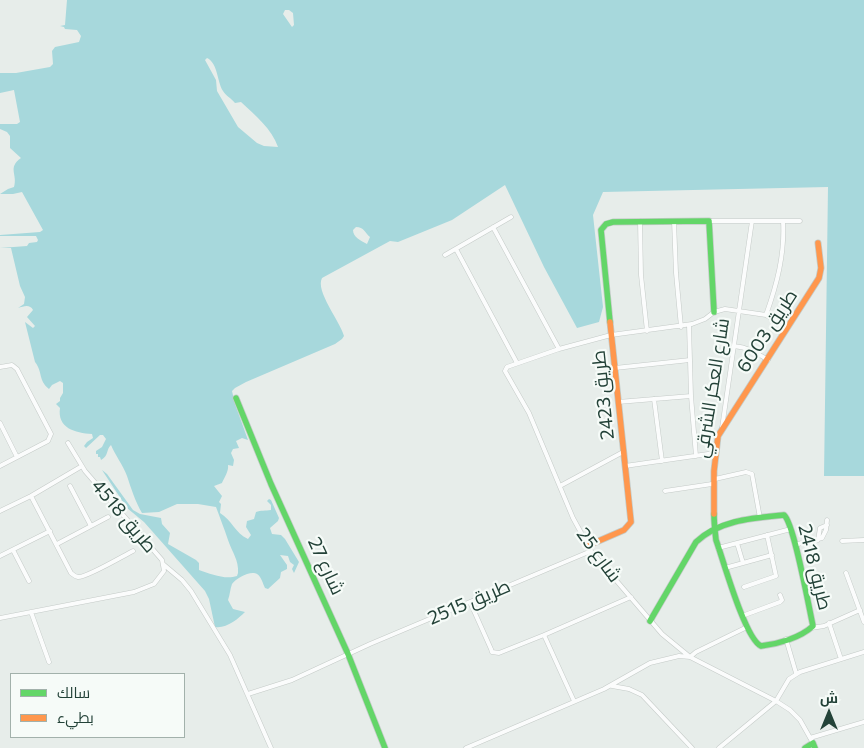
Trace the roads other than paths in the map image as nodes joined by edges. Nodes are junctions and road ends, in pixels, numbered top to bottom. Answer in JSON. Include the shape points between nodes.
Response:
{"nodes":[{"id":1,"x":511,"y":217,"type":"dead end"},
{"id":2,"x":640,"y":221,"type":"junction"},
{"id":3,"x":674,"y":221,"type":"junction"},
{"id":4,"x":709,"y":221,"type":"junction"},
{"id":5,"x":752,"y":221,"type":"junction"},
{"id":6,"x":783,"y":221,"type":"junction"},
{"id":7,"x":800,"y":221,"type":"dead end"},
{"id":8,"x":493,"y":227,"type":"junction"},
{"id":9,"x":818,"y":243,"type":"dead end"},
{"id":10,"x":456,"y":249,"type":"junction"},
{"id":11,"x":444,"y":256,"type":"dead end"},
{"id":12,"x":739,"y":310,"type":"junction"},
{"id":13,"x":714,"y":312,"type":"junction"},
{"id":14,"x":766,"y":315,"type":"junction"},
{"id":15,"x":689,"y":325,"type":"junction"},
{"id":16,"x":681,"y":327,"type":"junction"},
{"id":17,"x":787,"y":327,"type":"junction"},
{"id":18,"x":647,"y":331,"type":"junction"},
{"id":19,"x":612,"y":335,"type":"junction"},
{"id":20,"x":734,"y":346,"type":"junction"},
{"id":21,"x":560,"y":349,"type":"junction"},
{"id":22,"x":690,"y":360,"type":"junction"},
{"id":23,"x":768,"y":360,"type":"junction"},
{"id":24,"x":517,"y":363,"type":"junction"},
{"id":25,"x":0,"y":366,"type":"edge"},
{"id":26,"x":615,"y":368,"type":"junction"},
{"id":27,"x":691,"y":396,"type":"junction"},
{"id":28,"x":236,"y":398,"type":"dead end"},
{"id":29,"x":654,"y":399,"type":"junction"},
{"id":30,"x":618,"y":402,"type":"junction"},
{"id":31,"x":0,"y":423,"type":"edge"},
{"id":32,"x":722,"y":430,"type":"junction"},
{"id":33,"x":68,"y":443,"type":"dead end"},
{"id":34,"x":623,"y":452,"type":"junction"},
{"id":35,"x":715,"y":453,"type":"junction"},
{"id":36,"x":696,"y":456,"type":"junction"},
{"id":37,"x":17,"y":457,"type":"junction"},
{"id":38,"x":662,"y":461,"type":"junction"},
{"id":39,"x":0,"y":466,"type":"edge"},
{"id":40,"x":82,"y":466,"type":"junction"},
{"id":41,"x":625,"y":466,"type":"junction"},
{"id":42,"x":714,"y":482,"type":"junction"},
{"id":43,"x":70,"y":486,"type":"dead end"},
{"id":44,"x":560,"y":486,"type":"junction"},
{"id":45,"x":665,"y":491,"type":"dead end"},
{"id":46,"x":31,"y":496,"type":"junction"},
{"id":47,"x":0,"y":509,"type":"edge"},
{"id":48,"x":108,"y":517,"type":"dead end"},
{"id":49,"x":760,"y":518,"type":"junction"},
{"id":50,"x":91,"y":526,"type":"junction"},
{"id":51,"x":715,"y":528,"type":"junction"},
{"id":52,"x":791,"y":529,"type":"junction"},
{"id":53,"x":50,"y":530,"type":"junction"},
{"id":54,"x":767,"y":535,"type":"junction"},
{"id":55,"x":818,"y":540,"type":"junction"},
{"id":56,"x":864,"y":540,"type":"edge"},
{"id":57,"x":842,"y":541,"type":"dead end"},
{"id":58,"x":737,"y":543,"type":"junction"},
{"id":59,"x":57,"y":544,"type":"junction"},
{"id":60,"x":796,"y":544,"type":"junction"},
{"id":61,"x":589,"y":548,"type":"junction"},
{"id":62,"x":718,"y":548,"type":"junction"},
{"id":63,"x":13,"y":550,"type":"junction"},
{"id":64,"x":133,"y":551,"type":"dead end"},
{"id":65,"x":772,"y":555,"type":"junction"},
{"id":66,"x":0,"y":556,"type":"edge"},
{"id":67,"x":743,"y":563,"type":"junction"},
{"id":68,"x":163,"y":564,"type":"junction"},
{"id":69,"x":725,"y":568,"type":"junction"},
{"id":70,"x":846,"y":573,"type":"dead end"},
{"id":71,"x":28,"y":581,"type":"dead end"},
{"id":72,"x":744,"y":587,"type":"dead end"},
{"id":73,"x":780,"y":595,"type":"dead end"},
{"id":74,"x":631,"y":597,"type":"junction"},
{"id":75,"x":864,"y":601,"type":"edge"},
{"id":76,"x":470,"y":602,"type":"junction"},
{"id":77,"x":856,"y":602,"type":"junction"},
{"id":78,"x":860,"y":610,"type":"junction"},
{"id":79,"x":31,"y":612,"type":"junction"},
{"id":80,"x":742,"y":616,"type":"junction"},
{"id":81,"x":0,"y":618,"type":"edge"},
{"id":82,"x":650,"y":621,"type":"junction"},
{"id":83,"x":864,"y":622,"type":"edge"},
{"id":84,"x":829,"y":624,"type":"junction"},
{"id":85,"x":747,"y":627,"type":"junction"},
{"id":86,"x":811,"y":628,"type":"junction"},
{"id":87,"x":544,"y":635,"type":"junction"},
{"id":88,"x":786,"y":639,"type":"junction"},
{"id":89,"x":864,"y":652,"type":"edge"},
{"id":90,"x":348,"y":654,"type":"junction"},
{"id":91,"x":690,"y":656,"type":"junction"},
{"id":92,"x":841,"y":659,"type":"junction"},
{"id":93,"x":49,"y":662,"type":"dead end"},
{"id":94,"x":796,"y":673,"type":"junction"},
{"id":95,"x":610,"y":686,"type":"junction"},
{"id":96,"x":248,"y":694,"type":"junction"},
{"id":97,"x":776,"y":701,"type":"junction"},
{"id":98,"x":574,"y":702,"type":"junction"},
{"id":99,"x":864,"y":722,"type":"edge"},
{"id":100,"x":813,"y":743,"type":"edge"},
{"id":101,"x":271,"y":748,"type":"edge"},
{"id":102,"x":385,"y":748,"type":"edge"},
{"id":103,"x":466,"y":748,"type":"edge"},
{"id":104,"x":692,"y":748,"type":"edge"},
{"id":105,"x":719,"y":748,"type":"edge"},
{"id":106,"x":805,"y":748,"type":"edge"}],
"edges":[{"from":1,"to":8,"type":"street"},
{"from":2,"to":3,"type":"street","name":"طريق 2423"},
{"from":2,"to":18,"type":"street"},
{"from":2,"to":19,"type":"street","name":"طريق 2423","via":[[608,223],[602,230]]},
{"from":3,"to":4,"type":"street","name":"طريق 2423"},
{"from":3,"to":16,"type":"street"},
{"from":4,"to":5,"type":"street"},
{"from":4,"to":13,"type":"street"},
{"from":5,"to":6,"type":"street"},
{"from":5,"to":12,"type":"street","name":"شارع العكر الشرقي"},
{"from":6,"to":7,"type":"street"},
{"from":6,"to":14,"type":"street","via":[[781,267]]},
{"from":8,"to":10,"type":"street"},
{"from":8,"to":21,"type":"street"},
{"from":9,"to":17,"type":"street","name":"طريق 6003","via":[[820,276]]},
{"from":10,"to":11,"type":"street"},
{"from":10,"to":24,"type":"street"},
{"from":12,"to":13,"type":"street"},
{"from":12,"to":14,"type":"street"},
{"from":12,"to":20,"type":"street","name":"شارع العكر الشرقي"},
{"from":13,"to":15,"type":"street"},
{"from":14,"to":17,"type":"street"},
{"from":15,"to":16,"type":"street"},
{"from":15,"to":22,"type":"street"},
{"from":16,"to":18,"type":"street"},
{"from":17,"to":23,"type":"street","name":"طريق 6003"},
{"from":18,"to":19,"type":"street"},
{"from":19,"to":21,"type":"street"},
{"from":19,"to":26,"type":"street","name":"طريق 2423"},
{"from":20,"to":23,"type":"street","via":[[753,350]]},
{"from":20,"to":32,"type":"street","name":"شارع العكر الشرقي"},
{"from":21,"to":24,"type":"street"},
{"from":22,"to":26,"type":"street"},
{"from":22,"to":27,"type":"street"},
{"from":23,"to":32,"type":"street","name":"طريق 6003"},
{"from":24,"to":44,"type":"street","name":"شارع 25","via":[[507,366],[506,371],[529,413]]},
{"from":25,"to":37,"type":"street","via":[[12,365],[17,369],[51,434],[48,442]]},
{"from":26,"to":30,"type":"street","name":"طريق 2423"},
{"from":27,"to":29,"type":"street"},
{"from":27,"to":36,"type":"street"},
{"from":28,"to":90,"type":"street","name":"شارع 27"},
{"from":29,"to":30,"type":"street"},
{"from":29,"to":38,"type":"street"},
{"from":30,"to":34,"type":"street","name":"طريق 2423"},
{"from":31,"to":37,"type":"street"},
{"from":32,"to":35,"type":"street","name":"شارع العكر الشرقي"},
{"from":33,"to":40,"type":"street","name":"طريق 4518"},
{"from":34,"to":41,"type":"street","name":"طريق 2423"},
{"from":34,"to":44,"type":"street","name":"طريق 2423"},
{"from":35,"to":36,"type":"street"},
{"from":35,"to":42,"type":"street","name":"شارع العكر الشرقي"},
{"from":36,"to":38,"type":"street"},
{"from":37,"to":39,"type":"street"},
{"from":38,"to":41,"type":"street"},
{"from":40,"to":46,"type":"street"},
{"from":40,"to":68,"type":"street","name":"طريق 4518"},
{"from":41,"to":61,"type":"street","name":"طريق 2423","via":[[631,522],[624,530]]},
{"from":42,"to":45,"type":"street"},
{"from":42,"to":49,"type":"street","via":[[746,472],[752,474]]},
{"from":42,"to":51,"type":"street","name":"شارع العكر الشرقي"},
{"from":43,"to":50,"type":"street"},
{"from":44,"to":61,"type":"street","name":"شارع 25"},
{"from":46,"to":47,"type":"street"},
{"from":46,"to":53,"type":"street"},
{"from":48,"to":50,"type":"street"},
{"from":49,"to":51,"type":"street"},
{"from":49,"to":52,"type":"street","name":"طريق 2418","via":[[783,515],[788,518]]},
{"from":50,"to":59,"type":"street"},
{"from":51,"to":62,"type":"street","name":"شارع العكر الشرقي"},
{"from":51,"to":82,"type":"street","via":[[696,542]]},
{"from":52,"to":54,"type":"street"},
{"from":52,"to":60,"type":"street","name":"طريق 2418"},
{"from":53,"to":59,"type":"street"},
{"from":53,"to":63,"type":"street"},
{"from":54,"to":58,"type":"street"},
{"from":54,"to":65,"type":"street"},
{"from":55,"to":55,"type":"street","via":[[823,537],[827,523],[820,528]]},
{"from":55,"to":60,"type":"street"},
{"from":56,"to":57,"type":"street"},
{"from":58,"to":62,"type":"street"},
{"from":58,"to":67,"type":"street"},
{"from":59,"to":64,"type":"street","via":[[72,573],[80,577]]},
{"from":60,"to":86,"type":"street","name":"طريق 2418","via":[[813,623]]},
{"from":61,"to":74,"type":"street","name":"شارع 25"},
{"from":61,"to":76,"type":"street","name":"طريق 2515"},
{"from":62,"to":69,"type":"street","name":"شارع العكر الشرقي"},
{"from":63,"to":66,"type":"street"},
{"from":63,"to":71,"type":"street"},
{"from":65,"to":67,"type":"street"},
{"from":65,"to":72,"type":"street","via":[[776,576]]},
{"from":67,"to":69,"type":"street"},
{"from":68,"to":79,"type":"street","name":"طريق 4518","via":[[164,572],[160,578],[144,589]]},
{"from":68,"to":96,"type":"street","via":[[196,598],[235,664]]},
{"from":69,"to":80,"type":"street","name":"شارع العكر الشرقي"},
{"from":70,"to":77,"type":"street"},
{"from":73,"to":80,"type":"street","via":[[781,602]]},
{"from":74,"to":82,"type":"street","name":"شارع 25"},
{"from":74,"to":87,"type":"street"},
{"from":75,"to":77,"type":"street"},
{"from":76,"to":87,"type":"street","via":[[492,652],[504,652]]},
{"from":76,"to":90,"type":"street","name":"طريق 2515"},
{"from":77,"to":78,"type":"street"},
{"from":78,"to":83,"type":"street"},
{"from":78,"to":84,"type":"street","name":"طريق 2418"},
{"from":79,"to":81,"type":"street","name":"طريق 4518"},
{"from":79,"to":93,"type":"street"},
{"from":80,"to":85,"type":"street","name":"شارع العكر الشرقي"},
{"from":82,"to":91,"type":"street","name":"شارع 25"},
{"from":84,"to":86,"type":"street","name":"طريق 2418"},
{"from":84,"to":92,"type":"street","name":"طريق 2418"},
{"from":85,"to":88,"type":"street","name":"طريق 2418","via":[[758,645]]},
{"from":85,"to":91,"type":"street"},
{"from":86,"to":88,"type":"street","name":"طريق 2418"},
{"from":87,"to":98,"type":"street"},
{"from":88,"to":94,"type":"street"},
{"from":89,"to":92,"type":"street"},
{"from":90,"to":96,"type":"street","name":"طريق 2515","via":[[292,680]]},
{"from":90,"to":102,"type":"street","name":"شارع 27"},
{"from":91,"to":95,"type":"street","via":[[650,663]]},
{"from":91,"to":97,"type":"street","name":"شارع 25"},
{"from":92,"to":94,"type":"street"},
{"from":94,"to":97,"type":"street"},
{"from":95,"to":98,"type":"street"},
{"from":95,"to":104,"type":"street","via":[[642,695]]},
{"from":96,"to":101,"type":"street"},
{"from":97,"to":100,"type":"street","name":"شارع 25","via":[[796,715]]},
{"from":97,"to":105,"type":"street"},
{"from":98,"to":103,"type":"street"},
{"from":99,"to":100,"type":"street"},
{"from":100,"to":106,"type":"street"}]}
